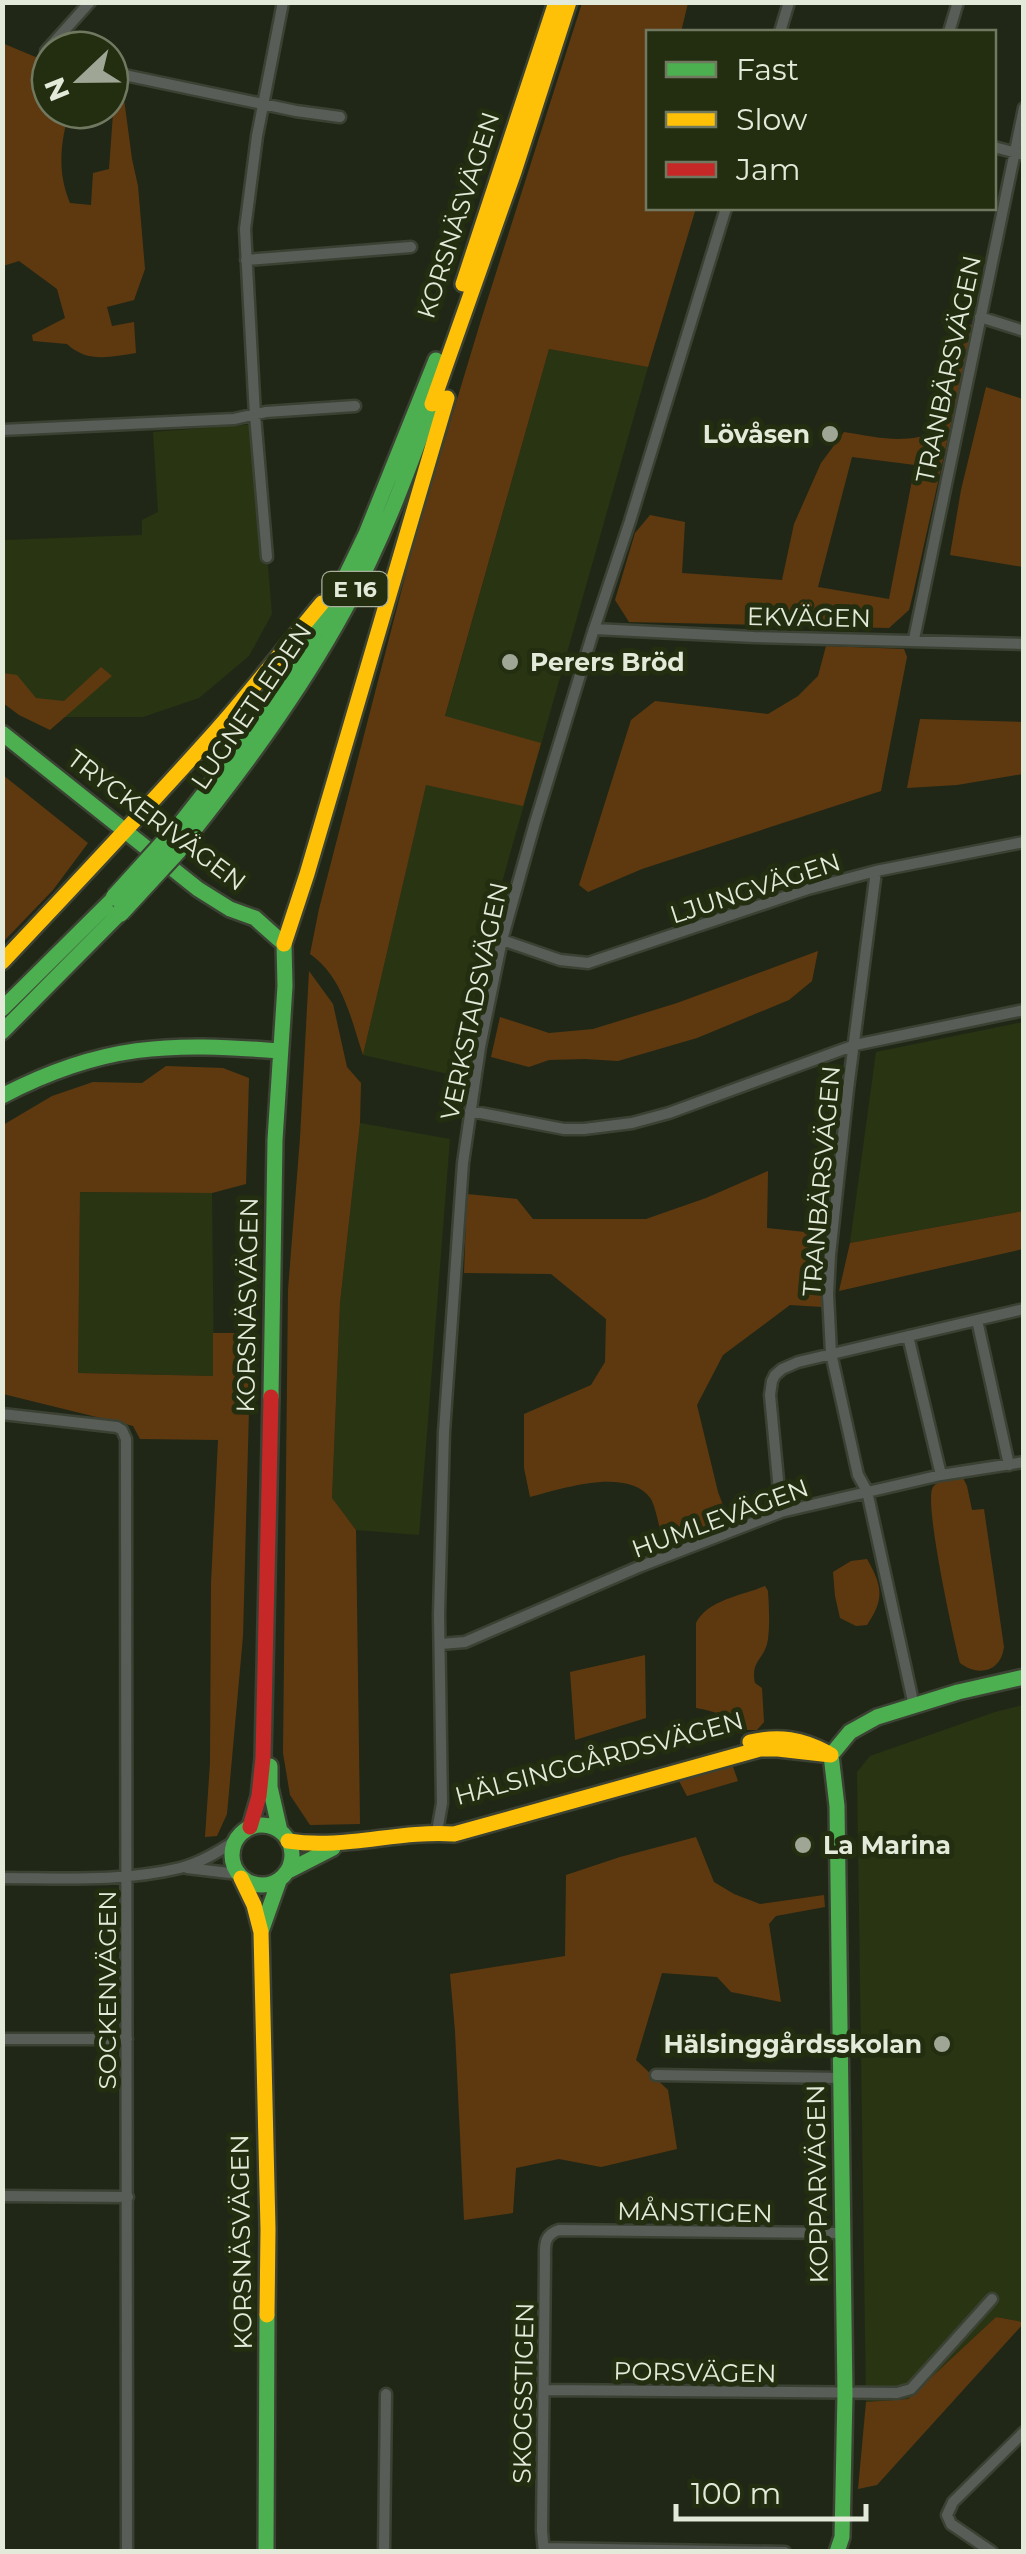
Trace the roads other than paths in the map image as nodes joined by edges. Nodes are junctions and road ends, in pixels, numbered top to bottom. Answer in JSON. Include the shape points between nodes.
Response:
{"nodes":[{"id":1,"x":90,"y":2,"type":"edge"},
{"id":2,"x":283,"y":2,"type":"edge"},
{"id":3,"x":556,"y":2,"type":"edge"},
{"id":4,"x":570,"y":2,"type":"edge"},
{"id":5,"x":790,"y":2,"type":"edge"},
{"id":6,"x":958,"y":2,"type":"edge"},
{"id":7,"x":65,"y":30,"type":"edge"},
{"id":8,"x":781,"y":30,"type":"edge"},
{"id":9,"x":950,"y":30,"type":"edge"},
{"id":10,"x":130,"y":76,"type":"edge"},
{"id":11,"x":263,"y":104,"type":"junction"},
{"id":12,"x":1024,"y":108,"type":"edge"},
{"id":13,"x":340,"y":117,"type":"dead end"},
{"id":14,"x":1019,"y":154,"type":"edge"},
{"id":15,"x":511,"y":182,"type":"junction"},
{"id":16,"x":725,"y":210,"type":"edge"},
{"id":17,"x":411,"y":247,"type":"dead end"},
{"id":18,"x":246,"y":260,"type":"junction"},
{"id":19,"x":980,"y":317,"type":"junction"},
{"id":20,"x":1024,"y":331,"type":"edge"},
{"id":21,"x":355,"y":406,"type":"dead end"},
{"id":22,"x":255,"y":414,"type":"junction"},
{"id":23,"x":2,"y":430,"type":"edge"},
{"id":24,"x":403,"y":442,"type":"junction"},
{"id":25,"x":266,"y":557,"type":"dead end"},
{"id":26,"x":594,"y":628,"type":"junction"},
{"id":27,"x":914,"y":639,"type":"junction"},
{"id":28,"x":1024,"y":644,"type":"edge"},
{"id":29,"x":2,"y":732,"type":"edge"},
{"id":30,"x":126,"y":832,"type":"junction"},
{"id":31,"x":176,"y":841,"type":"junction"},
{"id":32,"x":1024,"y":842,"type":"edge"},
{"id":33,"x":876,"y":871,"type":"junction"},
{"id":34,"x":118,"y":905,"type":"junction"},
{"id":35,"x":502,"y":940,"type":"junction"},
{"id":36,"x":284,"y":944,"type":"junction"},
{"id":37,"x":2,"y":962,"type":"edge"},
{"id":38,"x":2,"y":1009,"type":"edge"},
{"id":39,"x":1024,"y":1010,"type":"edge"},
{"id":40,"x":2,"y":1032,"type":"edge"},
{"id":41,"x":855,"y":1044,"type":"junction"},
{"id":42,"x":280,"y":1052,"type":"junction"},
{"id":43,"x":2,"y":1096,"type":"edge"},
{"id":44,"x":470,"y":1111,"type":"junction"},
{"id":45,"x":1024,"y":1309,"type":"edge"},
{"id":46,"x":977,"y":1320,"type":"junction"},
{"id":47,"x":908,"y":1336,"type":"junction"},
{"id":48,"x":831,"y":1353,"type":"junction"},
{"id":49,"x":2,"y":1414,"type":"edge"},
{"id":50,"x":1024,"y":1462,"type":"edge"},
{"id":51,"x":1009,"y":1464,"type":"junction"},
{"id":52,"x":941,"y":1475,"type":"junction"},
{"id":53,"x":867,"y":1492,"type":"junction"},
{"id":54,"x":781,"y":1512,"type":"junction"},
{"id":55,"x":441,"y":1644,"type":"junction"},
{"id":56,"x":266,"y":1667,"type":"junction"},
{"id":57,"x":1024,"y":1677,"type":"edge"},
{"id":58,"x":914,"y":1706,"type":"junction"},
{"id":59,"x":831,"y":1755,"type":"junction"},
{"id":60,"x":250,"y":1827,"type":"junction"},
{"id":61,"x":437,"y":1832,"type":"junction"},
{"id":62,"x":284,"y":1836,"type":"junction"},
{"id":63,"x":235,"y":1840,"type":"junction"},
{"id":64,"x":337,"y":1846,"type":"junction"},
{"id":65,"x":182,"y":1868,"type":"junction"},
{"id":66,"x":126,"y":1876,"type":"junction"},
{"id":67,"x":240,"y":1876,"type":"junction"},
{"id":68,"x":284,"y":1876,"type":"junction"},
{"id":69,"x":2,"y":1878,"type":"edge"},
{"id":70,"x":261,"y":1932,"type":"junction"},
{"id":71,"x":126,"y":2039,"type":"junction"},
{"id":72,"x":2,"y":2040,"type":"edge"},
{"id":73,"x":656,"y":2075,"type":"dead end"},
{"id":74,"x":840,"y":2078,"type":"junction"},
{"id":75,"x":2,"y":2196,"type":"edge"},
{"id":76,"x":128,"y":2197,"type":"junction"},
{"id":77,"x":842,"y":2234,"type":"junction"},
{"id":78,"x":548,"y":2236,"type":"joint"},
{"id":79,"x":992,"y":2299,"type":"dead end"},
{"id":80,"x":544,"y":2390,"type":"junction"},
{"id":81,"x":386,"y":2394,"type":"dead end"},
{"id":82,"x":844,"y":2394,"type":"junction"},
{"id":83,"x":1024,"y":2432,"type":"edge"},
{"id":84,"x":544,"y":2550,"type":"edge"},
{"id":85,"x":127,"y":2552,"type":"edge"},
{"id":86,"x":266,"y":2552,"type":"edge"},
{"id":87,"x":384,"y":2552,"type":"edge"},
{"id":88,"x":785,"y":2552,"type":"edge"},
{"id":89,"x":837,"y":2552,"type":"edge"},
{"id":90,"x":992,"y":2552,"type":"edge"}],
"edges":[{"from":1,"to":7,"type":"street"},
{"from":2,"to":11,"type":"street"},
{"from":3,"to":24,"type":"main road","name":"KORSNÄSVÄGEN","number":"E 16"},
{"from":4,"to":15,"type":"main road","name":"KORSNÄSVÄGEN","number":"E 16"},
{"from":5,"to":8,"type":"street"},
{"from":6,"to":9,"type":"street"},
{"from":10,"to":11,"type":"street"},
{"from":11,"to":13,"type":"street"},
{"from":11,"to":18,"type":"street"},
{"from":12,"to":14,"type":"street","name":"TRANBÄRSVÄGEN"},
{"from":14,"to":19,"type":"street","name":"TRANBÄRSVÄGEN"},
{"from":15,"to":31,"type":"main road","name":"LUGNETLEDEN","number":"E 16","via":[[422,434],[359,582],[268,733]]},
{"from":15,"to":36,"type":"main road","number":"E 16"},
{"from":16,"to":26,"type":"street","name":"VERKSTADSVÄGEN"},
{"from":17,"to":18,"type":"street"},
{"from":18,"to":22,"type":"street"},
{"from":19,"to":20,"type":"street"},
{"from":19,"to":27,"type":"street","name":"TRANBÄRSVÄGEN"},
{"from":21,"to":22,"type":"street"},
{"from":22,"to":23,"type":"street"},
{"from":22,"to":25,"type":"street"},
{"from":24,"to":30,"type":"main road","number":"E 16","via":[[324,600]]},
{"from":24,"to":31,"type":"main road","name":"LUGNETLEDEN","number":"E 16","via":[[366,534],[312,638]]},
{"from":26,"to":27,"type":"street","name":"EKVÄGEN"},
{"from":26,"to":35,"type":"street","name":"VERKSTADSVÄGEN"},
{"from":27,"to":28,"type":"street","name":"EKVÄGEN"},
{"from":29,"to":30,"type":"main road","name":"TRYCKERIVÄGEN"},
{"from":30,"to":36,"type":"main road","name":"TRYCKERIVÄGEN"},
{"from":30,"to":37,"type":"main road","number":"E 16"},
{"from":31,"to":34,"type":"main road","name":"LUGNETLEDEN","number":"E 16","bridge":true},
{"from":32,"to":33,"type":"street","name":"LJUNGVÄGEN"},
{"from":33,"to":35,"type":"street","name":"LJUNGVÄGEN","via":[[588,963]]},
{"from":33,"to":41,"type":"street","name":"TRANBÄRSVÄGEN"},
{"from":34,"to":38,"type":"main road","name":"LUGNETLEDEN","number":"E 16"},
{"from":34,"to":40,"type":"main road","name":"LUGNETLEDEN","number":"E 16"},
{"from":35,"to":44,"type":"street","name":"VERKSTADSVÄGEN"},
{"from":36,"to":42,"type":"main road","name":"KORSNÄSVÄGEN"},
{"from":39,"to":41,"type":"street"},
{"from":41,"to":44,"type":"street","via":[[632,1123],[564,1129]]},
{"from":41,"to":48,"type":"street","name":"TRANBÄRSVÄGEN","via":[[830,1255]]},
{"from":42,"to":43,"type":"main road","via":[[219,1045],[134,1048],[90,1057]]},
{"from":42,"to":56,"type":"main road","name":"KORSNÄSVÄGEN"},
{"from":44,"to":55,"type":"street","name":"VERKSTADSVÄGEN","via":[[444,1432]]},
{"from":45,"to":46,"type":"street"},
{"from":46,"to":47,"type":"street"},
{"from":46,"to":51,"type":"street"},
{"from":47,"to":48,"type":"street"},
{"from":47,"to":52,"type":"street"},
{"from":48,"to":53,"type":"street","name":"TRANBÄRSVÄGEN"},
{"from":48,"to":54,"type":"street","via":[[788,1366],[772,1382]]},
{"from":49,"to":66,"type":"street","name":"SOCKENVÄGEN","via":[[93,1424],[122,1430],[126,1439]]},
{"from":50,"to":51,"type":"street","name":"HUMLEVÄGEN"},
{"from":51,"to":52,"type":"street","name":"HUMLEVÄGEN"},
{"from":52,"to":53,"type":"street","name":"HUMLEVÄGEN"},
{"from":53,"to":54,"type":"street","name":"HUMLEVÄGEN"},
{"from":53,"to":58,"type":"street","name":"TRANBÄRSVÄGEN"},
{"from":54,"to":55,"type":"street","name":"HUMLEVÄGEN","via":[[465,1642]]},
{"from":55,"to":61,"type":"street","name":"VERKSTADSVÄGEN"},
{"from":56,"to":60,"type":"main road","name":"KORSNÄSVÄGEN","via":[[260,1786]]},
{"from":56,"to":62,"type":"main road","name":"KORSNÄSVÄGEN","via":[[270,1787]]},
{"from":57,"to":58,"type":"main road"},
{"from":58,"to":59,"type":"main road","via":[[850,1732]]},
{"from":59,"to":61,"type":"main road","name":"HÄLSINGGÅRDSVÄGEN","via":[[760,1749],[465,1832]]},
{"from":59,"to":74,"type":"main road","name":"KOPPARVÄGEN","via":[[838,1806]]},
{"from":60,"to":62,"type":"main road","via":[[266,1825]]},
{"from":60,"to":63,"type":"main road"},
{"from":61,"to":64,"type":"main road","name":"HÄLSINGGÅRDSVÄGEN"},
{"from":62,"to":64,"type":"main road","name":"HÄLSINGGÅRDSVÄGEN","via":[[310,1846]]},
{"from":62,"to":68,"type":"main road","via":[[292,1858]]},
{"from":63,"to":65,"type":"street"},
{"from":63,"to":67,"type":"main road","via":[[232,1859]]},
{"from":64,"to":68,"type":"main road","name":"HÄLSINGGÅRDSVÄGEN"},
{"from":65,"to":66,"type":"street"},
{"from":65,"to":67,"type":"street"},
{"from":66,"to":69,"type":"street"},
{"from":66,"to":71,"type":"street","name":"SOCKENVÄGEN"},
{"from":67,"to":68,"type":"main road","via":[[262,1886]]},
{"from":67,"to":70,"type":"main road","name":"KORSNÄSVÄGEN"},
{"from":68,"to":70,"type":"main road","name":"KORSNÄSVÄGEN"},
{"from":70,"to":86,"type":"main road","name":"KORSNÄSVÄGEN"},
{"from":71,"to":72,"type":"street"},
{"from":71,"to":76,"type":"street","name":"SOCKENVÄGEN"},
{"from":73,"to":74,"type":"street"},
{"from":74,"to":77,"type":"main road","name":"KOPPARVÄGEN"},
{"from":75,"to":76,"type":"street"},
{"from":76,"to":85,"type":"street","name":"SOCKENVÄGEN"},
{"from":77,"to":78,"type":"street","name":"MÅNSTIGEN","via":[[560,2230]]},
{"from":77,"to":82,"type":"main road","name":"KOPPARVÄGEN"},
{"from":78,"to":80,"type":"street","name":"SKOGSSTIGEN"},
{"from":79,"to":82,"type":"street","name":"PORSVÄGEN","via":[[911,2388]]},
{"from":80,"to":82,"type":"street","name":"PORSVÄGEN"},
{"from":80,"to":84,"type":"street","name":"SKOGSSTIGEN"},
{"from":81,"to":87,"type":"street"},
{"from":82,"to":89,"type":"main road","name":"KOPPARVÄGEN"},
{"from":83,"to":90,"type":"street","via":[[953,2502],[948,2517]]},
{"from":84,"to":88,"type":"street"}]}
